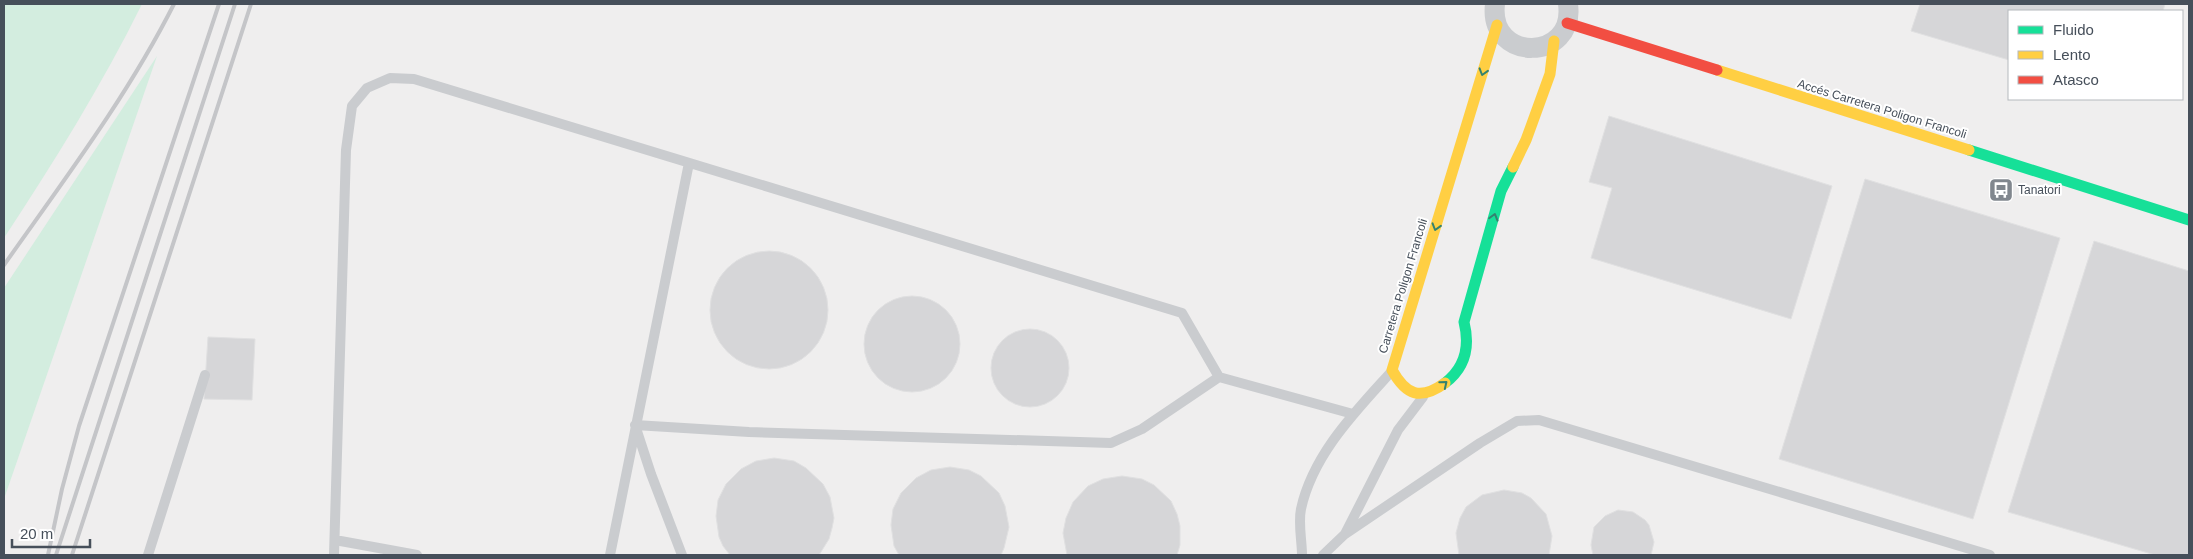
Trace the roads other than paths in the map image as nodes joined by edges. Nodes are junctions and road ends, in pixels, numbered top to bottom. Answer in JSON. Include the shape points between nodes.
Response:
{"nodes":[{"id":1,"x":1495,"y":4,"type":"edge"},
{"id":2,"x":1567,"y":14,"type":"edge"},
{"id":3,"x":1497,"y":25,"type":"junction"},
{"id":4,"x":1554,"y":41,"type":"junction"},
{"id":5,"x":689,"y":163,"type":"junction"},
{"id":6,"x":2189,"y":220,"type":"edge"},
{"id":7,"x":1392,"y":370,"type":"junction"},
{"id":8,"x":205,"y":375,"type":"dead end"},
{"id":9,"x":1220,"y":377,"type":"junction"},
{"id":10,"x":1426,"y":393,"type":"junction"},
{"id":11,"x":1353,"y":414,"type":"junction"},
{"id":12,"x":635,"y":425,"type":"junction"},
{"id":13,"x":1345,"y":534,"type":"junction"},
{"id":14,"x":334,"y":540,"type":"junction"},
{"id":15,"x":148,"y":555,"type":"edge"},
{"id":16,"x":334,"y":555,"type":"edge"},
{"id":17,"x":417,"y":555,"type":"edge"},
{"id":18,"x":610,"y":555,"type":"edge"},
{"id":19,"x":682,"y":555,"type":"edge"},
{"id":20,"x":1302,"y":555,"type":"edge"},
{"id":21,"x":1323,"y":555,"type":"edge"},
{"id":22,"x":1990,"y":555,"type":"edge"}],
"edges":[{"from":1,"to":3,"type":"street"},
{"from":2,"to":4,"type":"street","via":[[1562,33]]},
{"from":2,"to":6,"type":"street","name":"Accés Carretera Poligon Francoli"},
{"from":3,"to":4,"type":"street","via":[[1504,37],[1521,47],[1542,47]]},
{"from":3,"to":7,"type":"street","name":"Carretera Poligon Francoli","one_way":true},
{"from":10,"to":4,"type":"street","one_way":true,"via":[[1441,389],[1464,360],[1468,338],[1464,322],[1501,191],[1526,140],[1550,74]]},
{"from":5,"to":9,"type":"lane","via":[[1182,312]]},
{"from":5,"to":12,"type":"lane"},
{"from":5,"to":14,"type":"lane","via":[[414,79],[390,78],[367,88],[352,106],[346,150]]},
{"from":7,"to":10,"type":"street","name":"Carretera Poligon Francoli","via":[[1397,383],[1411,392]]},
{"from":7,"to":11,"type":"lane"},
{"from":8,"to":15,"type":"lane"},
{"from":9,"to":11,"type":"lane"},
{"from":9,"to":12,"type":"lane","via":[[1142,429],[1111,443],[749,432]]},
{"from":10,"to":13,"type":"lane","via":[[1398,430]]},
{"from":11,"to":20,"type":"lane","via":[[1314,473],[1301,510]]},
{"from":12,"to":18,"type":"lane"},
{"from":12,"to":19,"type":"lane"},
{"from":13,"to":21,"type":"lane"},
{"from":13,"to":22,"type":"lane","via":[[1517,421],[1539,420]]},
{"from":14,"to":16,"type":"lane"},
{"from":14,"to":17,"type":"lane"}]}
